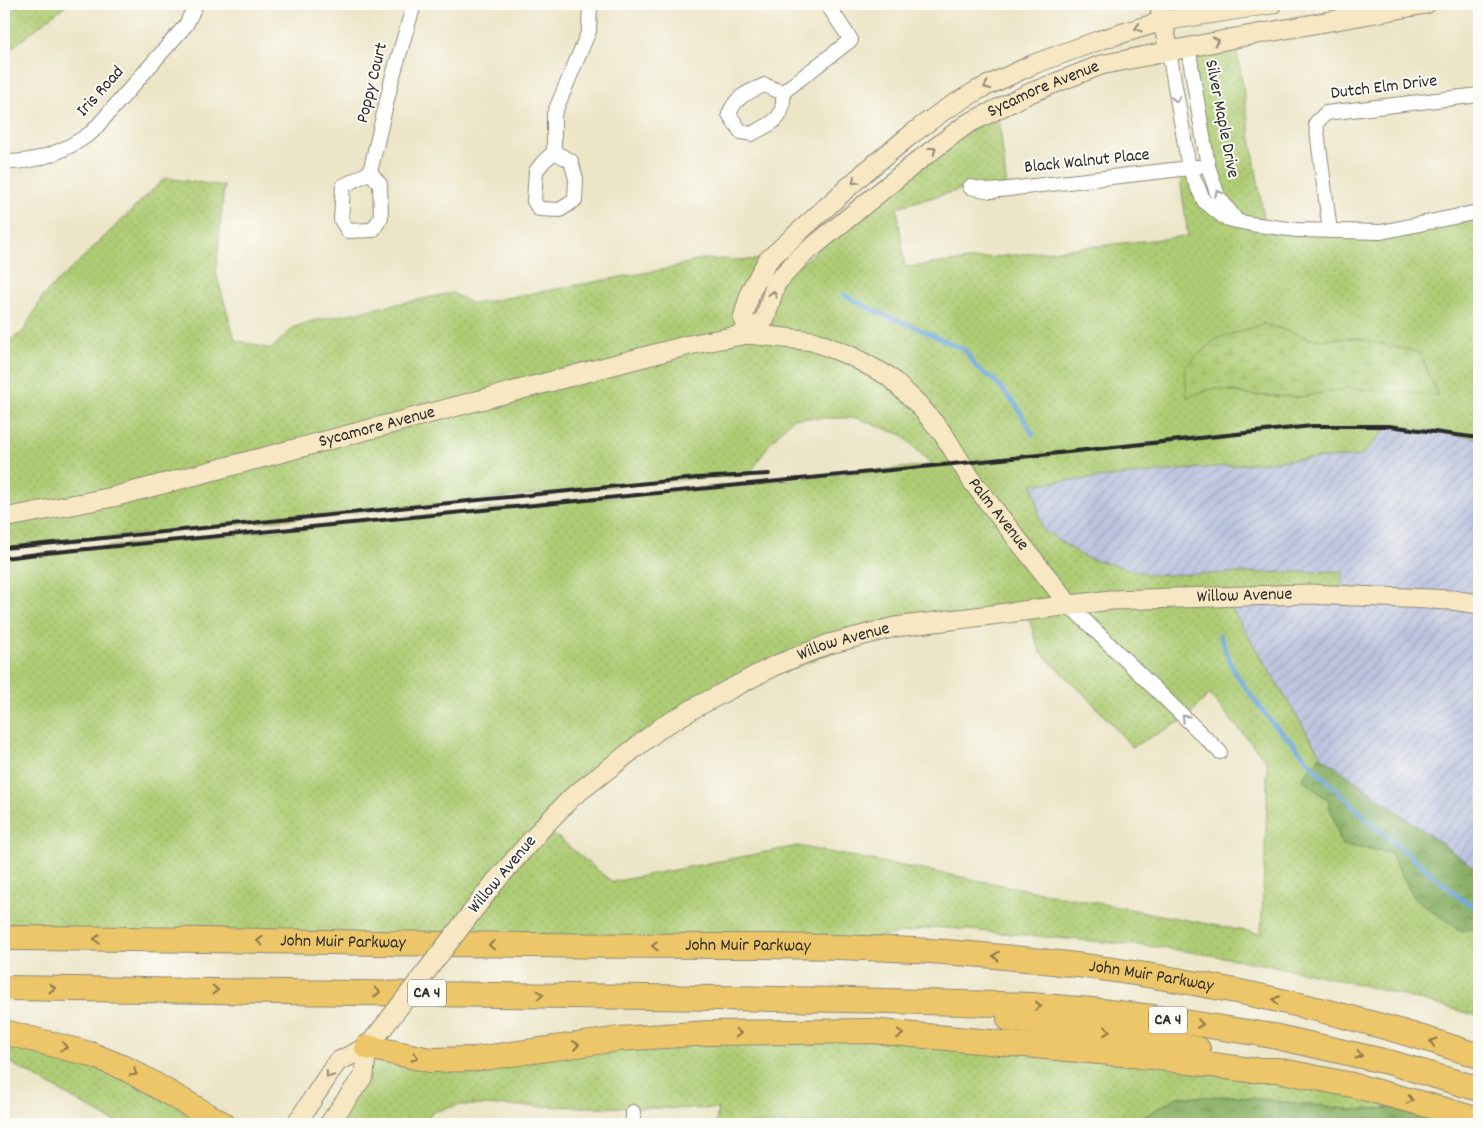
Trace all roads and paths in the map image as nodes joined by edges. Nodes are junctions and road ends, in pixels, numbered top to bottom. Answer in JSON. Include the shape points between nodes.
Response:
{"nodes":[{"id":1,"x":196,"y":4,"type":"edge"},
{"id":2,"x":414,"y":4,"type":"edge"},
{"id":3,"x":590,"y":4,"type":"edge"},
{"id":4,"x":827,"y":4,"type":"edge"},
{"id":5,"x":1272,"y":4,"type":"edge"},
{"id":6,"x":1426,"y":4,"type":"edge"},
{"id":7,"x":1184,"y":10,"type":"edge"},
{"id":8,"x":1161,"y":12,"type":"edge"},
{"id":9,"x":1188,"y":47,"type":"junction"},
{"id":10,"x":1169,"y":51,"type":"junction"},
{"id":11,"x":783,"y":92,"type":"dead end"},
{"id":12,"x":1479,"y":95,"type":"edge"},
{"id":13,"x":554,"y":152,"type":"dead end"},
{"id":14,"x":4,"y":162,"type":"edge"},
{"id":15,"x":1208,"y":166,"type":"junction"},
{"id":16,"x":1189,"y":168,"type":"junction"},
{"id":17,"x":370,"y":172,"type":"dead end"},
{"id":18,"x":970,"y":187,"type":"dead end"},
{"id":19,"x":1479,"y":213,"type":"edge"},
{"id":20,"x":1237,"y":221,"type":"junction"},
{"id":21,"x":1330,"y":231,"type":"junction"},
{"id":22,"x":748,"y":334,"type":"junction"},
{"id":23,"x":4,"y":518,"type":"edge"},
{"id":24,"x":1479,"y":604,"type":"edge"},
{"id":25,"x":1070,"y":606,"type":"junction"},
{"id":26,"x":1220,"y":752,"type":"dead end"},
{"id":27,"x":4,"y":938,"type":"edge"},
{"id":28,"x":4,"y":988,"type":"edge"},
{"id":29,"x":850,"y":1000,"type":"junction"},
{"id":30,"x":4,"y":1032,"type":"edge"},
{"id":31,"x":367,"y":1047,"type":"junction"},
{"id":32,"x":1479,"y":1056,"type":"edge"},
{"id":33,"x":1277,"y":1070,"type":"junction"},
{"id":34,"x":1479,"y":1089,"type":"edge"},
{"id":35,"x":1479,"y":1120,"type":"edge"},
{"id":36,"x":224,"y":1124,"type":"edge"},
{"id":37,"x":296,"y":1124,"type":"edge"},
{"id":38,"x":329,"y":1124,"type":"edge"}],
"edges":[{"from":1,"to":14,"type":"street","name":"Iris Road","via":[[186,25],[92,132],[56,153],[32,160]]},
{"from":2,"to":17,"type":"street","name":"Poppy Court"},
{"from":3,"to":13,"type":"street","via":[[589,30],[554,114]]},
{"from":4,"to":11,"type":"street","via":[[851,40]]},
{"from":5,"to":7,"type":"main road","name":"Sycamore Avenue"},
{"from":9,"to":6,"type":"main road","name":"Sycamore Avenue","one_way":true},
{"from":7,"to":8,"type":"main road","name":"Sycamore Avenue"},
{"from":7,"to":9,"type":"main road"},
{"from":8,"to":10,"type":"main road"},
{"from":8,"to":22,"type":"main road","name":"Sycamore Avenue","one_way":true,"via":[[978,90],[913,133],[768,260],[751,290],[743,318]]},
{"from":9,"to":10,"type":"main road","name":"Sycamore Avenue"},
{"from":9,"to":15,"type":"street","name":"Silver Maple Drive"},
{"from":10,"to":16,"type":"street","name":"Silver Maple Drive","one_way":true},
{"from":22,"to":10,"type":"main road","name":"Sycamore Avenue","one_way":true,"via":[[765,319],[776,282],[799,258],[967,124],[1030,92],[1101,65]]},
{"from":12,"to":21,"type":"street","name":"Dutch Elm Drive","via":[[1326,113],[1316,123]]},
{"from":15,"to":16,"type":"street","name":"Black Walnut Place"},
{"from":20,"to":15,"type":"street","name":"Silver Maple Drive","one_way":true,"via":[[1218,196]]},
{"from":16,"to":18,"type":"street","name":"Black Walnut Place","via":[[991,191]]},
{"from":16,"to":20,"type":"street","name":"Silver Maple Drive","via":[[1204,201],[1225,218]]},
{"from":19,"to":21,"type":"street","name":"Silver Maple Drive","via":[[1381,232]]},
{"from":20,"to":21,"type":"street","name":"Silver Maple Drive","via":[[1297,230]]},
{"from":22,"to":23,"type":"main road","name":"Sycamore Avenue","via":[[689,345],[113,497]]},
{"from":22,"to":25,"type":"main road","name":"Palm Avenue","via":[[813,341],[888,376],[944,435],[974,484]]},
{"from":24,"to":25,"type":"main road","name":"Willow Avenue","via":[[1309,594],[1111,600]]},
{"from":26,"to":25,"type":"street","name":"Palm Avenue","one_way":true},
{"from":25,"to":31,"type":"main road","name":"Willow Avenue","bridge":true,"via":[[894,626],[829,644],[774,666],[662,727],[571,798],[544,826],[495,882]]},
{"from":32,"to":27,"type":"highway","name":"John Muir Parkway","number":"CA 4","one_way":true,"via":[[1358,1020],[1183,982],[1065,964],[946,952],[826,947]]},
{"from":28,"to":29,"type":"highway","number":"CA 4","one_way":true},
{"from":29,"to":33,"type":"highway","one_way":true,"via":[[1116,1032],[1253,1060]]},
{"from":29,"to":34,"type":"highway","number":"CA 4","one_way":true,"via":[[1031,1005],[1153,1017],[1333,1049]]},
{"from":30,"to":36,"type":"highway","one_way":true,"via":[[90,1054],[126,1069]]},
{"from":31,"to":33,"type":"highway","one_way":true,"via":[[430,1060],[476,1059],[619,1039],[709,1033],[871,1031],[1143,1056],[1250,1070]]},
{"from":31,"to":37,"type":"main road","name":"Willow Avenue","one_way":true,"via":[[337,1062]]},
{"from":31,"to":38,"type":"main road","via":[[364,1075]]},
{"from":33,"to":35,"type":"highway","one_way":true,"via":[[1352,1085]]}]}
